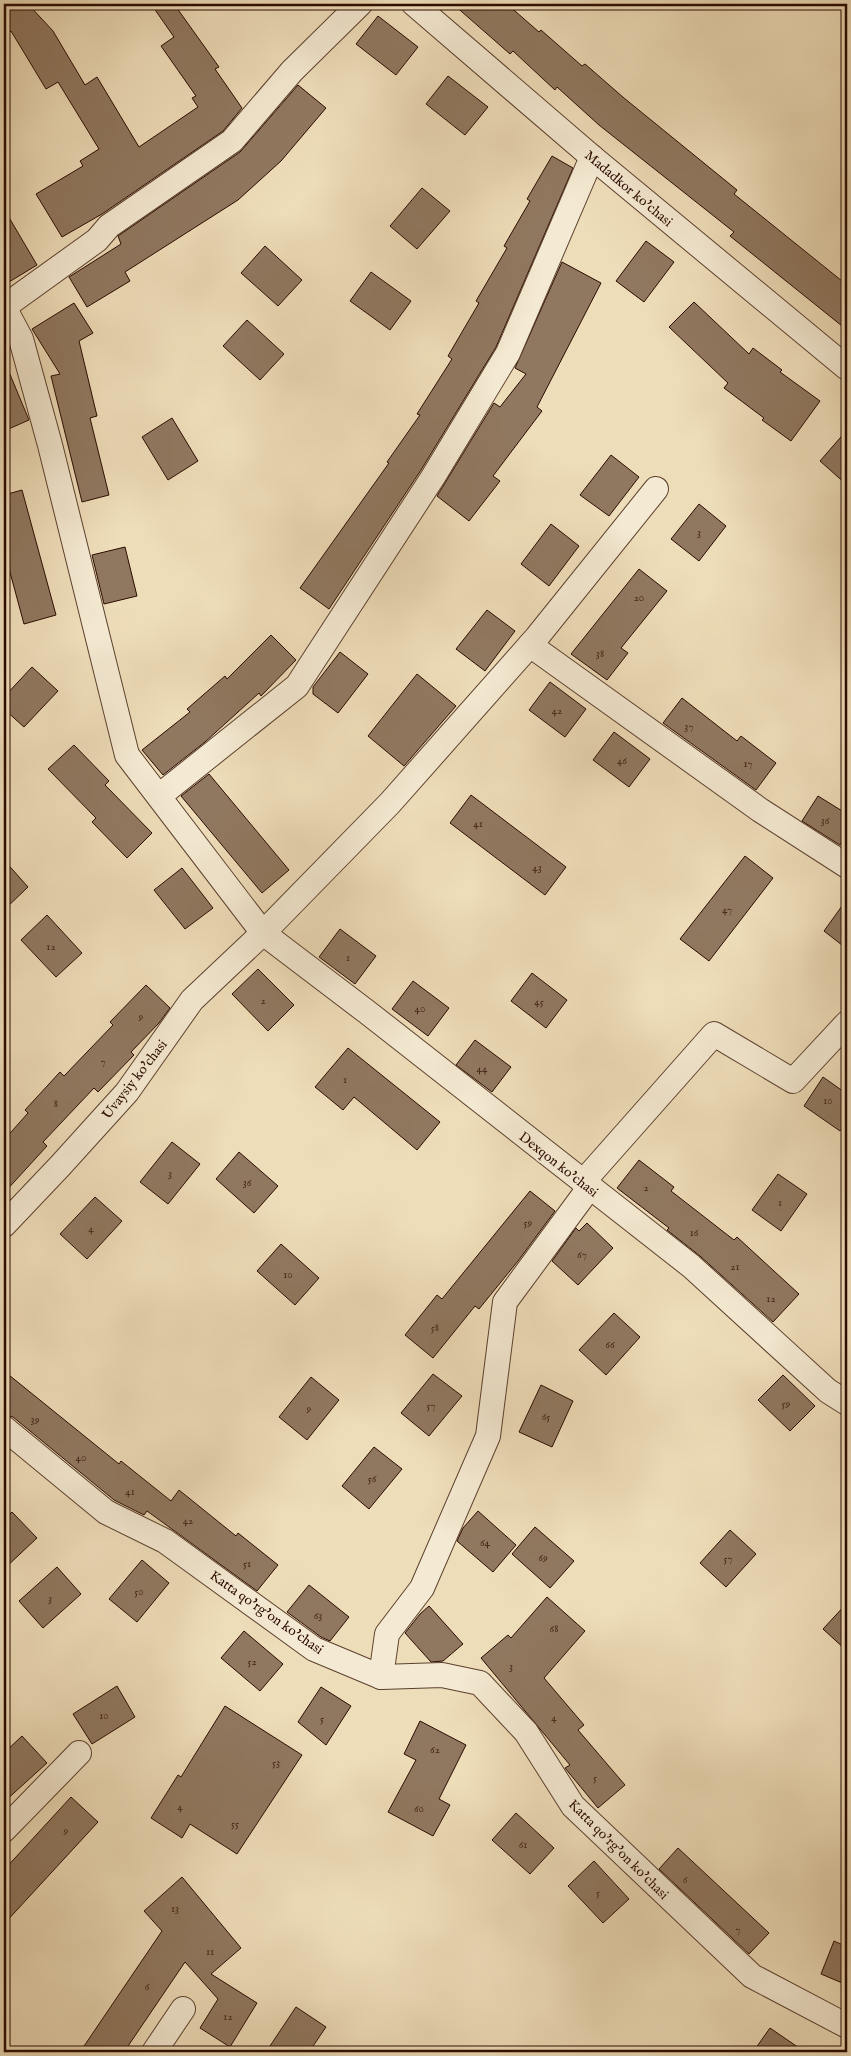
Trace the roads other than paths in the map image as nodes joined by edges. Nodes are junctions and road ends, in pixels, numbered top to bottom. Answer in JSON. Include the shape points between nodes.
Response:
{"nodes":[{"id":1,"x":360,"y":4,"type":"edge"},
{"id":2,"x":414,"y":4,"type":"edge"},
{"id":3,"x":592,"y":157,"type":"junction"},
{"id":4,"x":4,"y":307,"type":"edge"},
{"id":5,"x":847,"y":368,"type":"edge"},
{"id":6,"x":656,"y":489,"type":"dead end"},
{"id":7,"x":530,"y":645,"type":"junction"},
{"id":8,"x":159,"y":796,"type":"junction"},
{"id":9,"x":847,"y":866,"type":"edge"},
{"id":10,"x":263,"y":933,"type":"junction"},
{"id":11,"x":847,"y":1023,"type":"edge"},
{"id":12,"x":586,"y":1185,"type":"junction"},
{"id":13,"x":4,"y":1225,"type":"edge"},
{"id":14,"x":847,"y":1403,"type":"edge"},
{"id":15,"x":4,"y":1428,"type":"edge"},
{"id":16,"x":381,"y":1677,"type":"junction"},
{"id":17,"x":79,"y":1753,"type":"dead end"},
{"id":18,"x":4,"y":1830,"type":"edge"},
{"id":19,"x":183,"y":2009,"type":"dead end"},
{"id":20,"x":847,"y":2026,"type":"edge"},
{"id":21,"x":154,"y":2052,"type":"edge"}],
"edges":[{"from":1,"to":4,"type":"street","via":[[292,71],[232,141],[109,226],[97,240]]},
{"from":2,"to":3,"type":"street","name":"Madadkor ko'chasi"},
{"from":3,"to":5,"type":"street","name":"Madadkor ko'chasi"},
{"from":3,"to":8,"type":"street","via":[[508,353],[433,477],[297,686]]},
{"from":4,"to":8,"type":"street","name":"Dexqon ko'chasi","via":[[21,339],[26,357],[127,755]]},
{"from":6,"to":7,"type":"street","name":"Uvaysiy ko'chasi"},
{"from":7,"to":9,"type":"street","via":[[760,810]]},
{"from":7,"to":10,"type":"street","name":"Uvaysiy ko'chasi","via":[[390,803]]},
{"from":8,"to":10,"type":"street","name":"Dexqon ko'chasi"},
{"from":10,"to":12,"type":"street","name":"Dexqon ko'chasi"},
{"from":10,"to":13,"type":"street","name":"Uvaysiy ko'chasi","via":[[192,1000],[127,1092]]},
{"from":11,"to":12,"type":"street","via":[[793,1080],[714,1034]]},
{"from":12,"to":14,"type":"street","name":"Dexqon ko'chasi","via":[[691,1266],[828,1391]]},
{"from":12,"to":16,"type":"street","via":[[505,1302],[488,1436],[422,1588],[387,1634]]},
{"from":15,"to":16,"type":"street","name":"Katta qo'rg'on ko'chasi","via":[[106,1512],[165,1541],[314,1649]]},
{"from":16,"to":20,"type":"street","name":"Katta qo'rg'on ko'chasi","via":[[442,1675],[480,1682],[526,1732],[573,1806],[752,1976]]},
{"from":17,"to":18,"type":"street"},
{"from":19,"to":21,"type":"street"}]}
